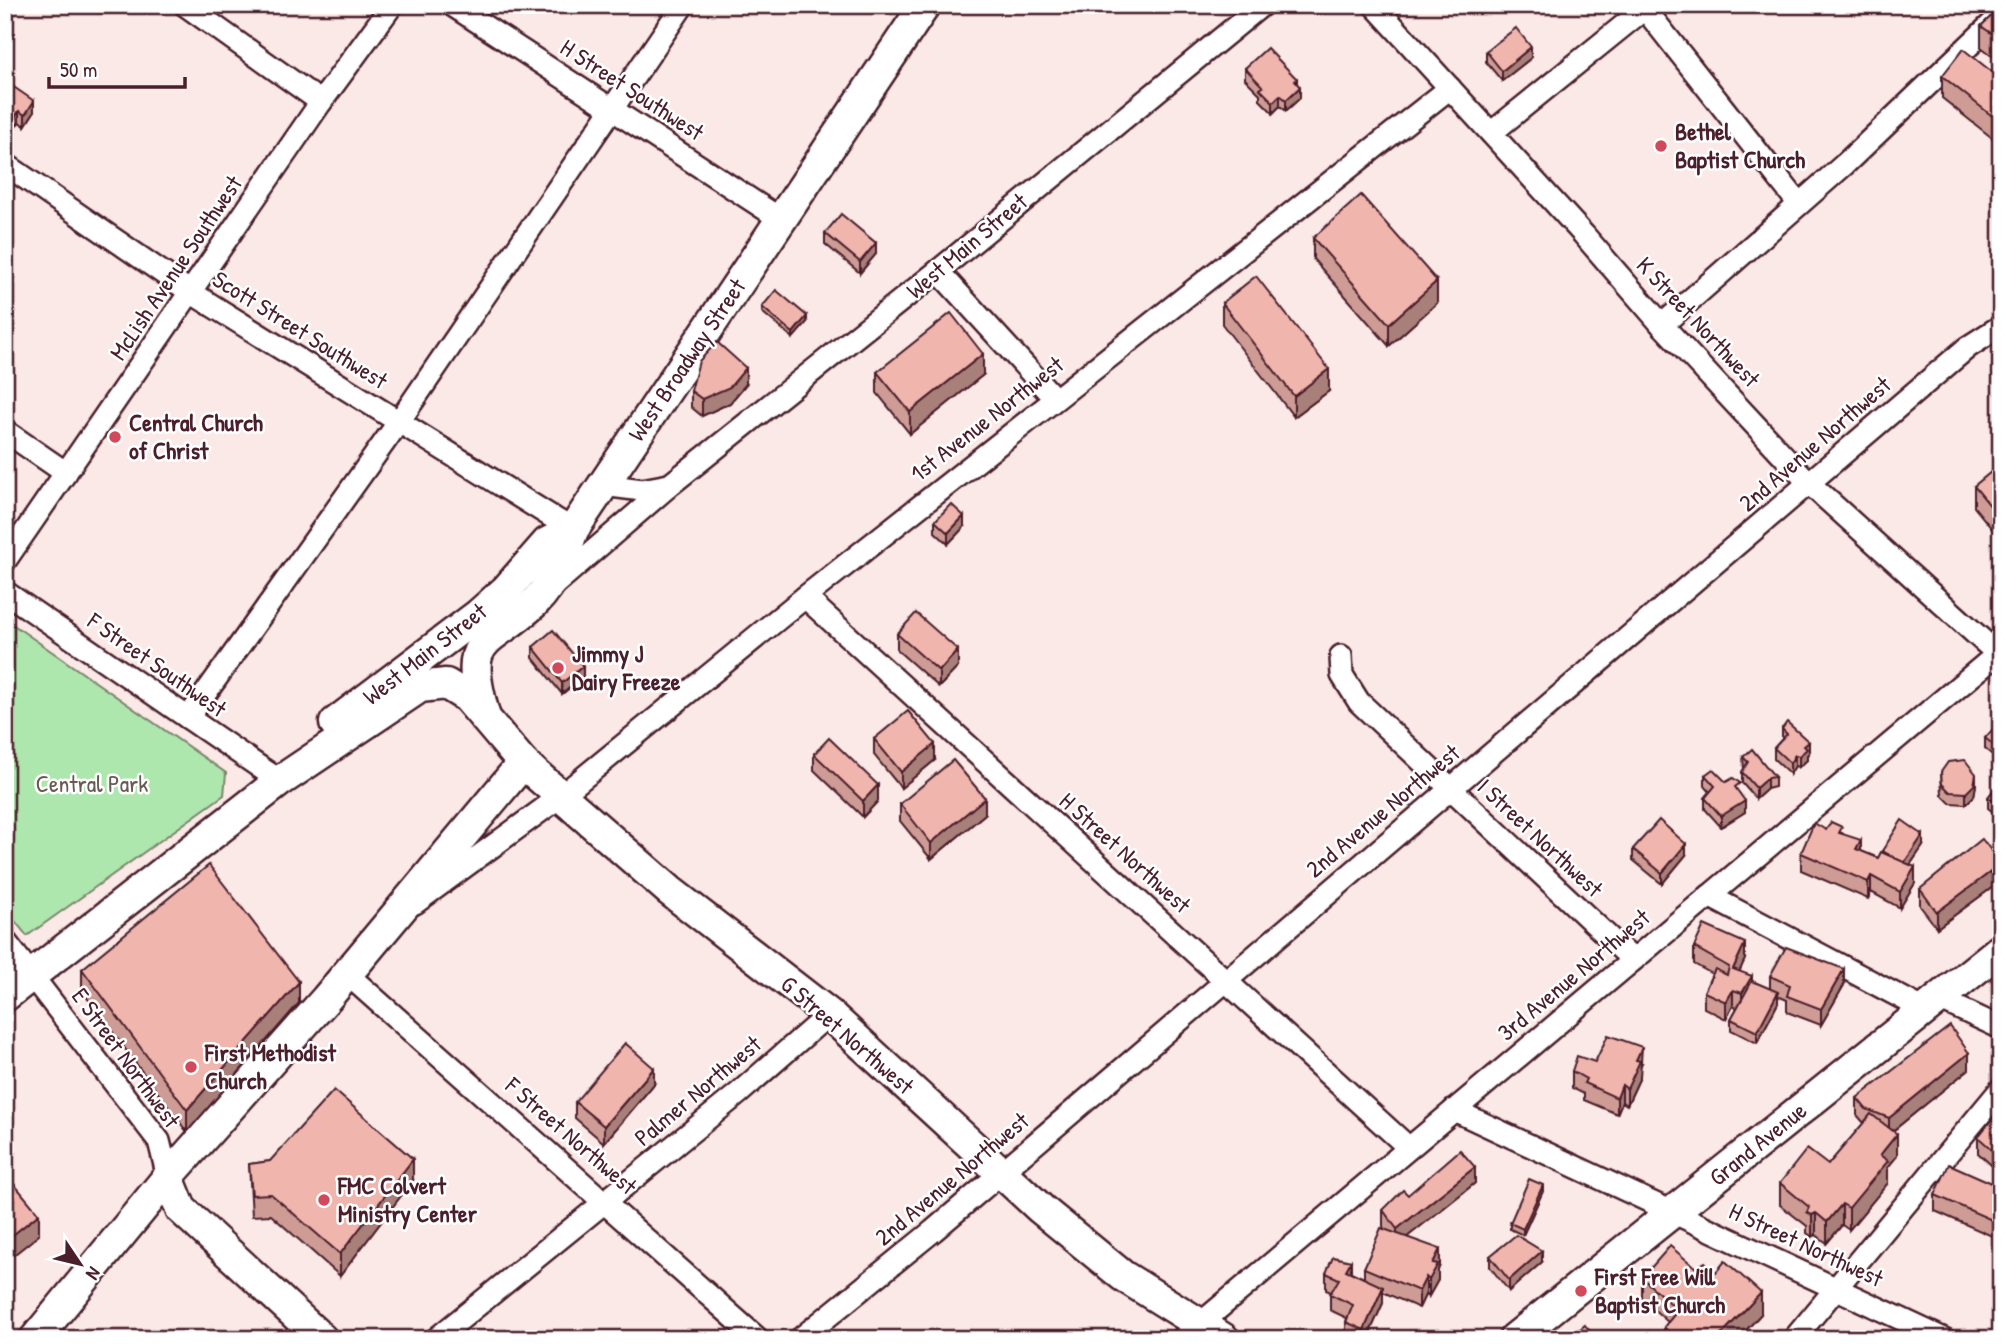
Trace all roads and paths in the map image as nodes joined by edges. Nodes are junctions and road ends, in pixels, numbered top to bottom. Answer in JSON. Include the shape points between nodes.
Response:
{"nodes":[{"id":1,"x":185,"y":5,"type":"edge"},
{"id":2,"x":392,"y":5,"type":"edge"},
{"id":3,"x":452,"y":5,"type":"edge"},
{"id":4,"x":683,"y":5,"type":"edge"},
{"id":5,"x":925,"y":5,"type":"edge"},
{"id":6,"x":1262,"y":5,"type":"edge"},
{"id":7,"x":1374,"y":5,"type":"edge"},
{"id":8,"x":1647,"y":7,"type":"edge"},
{"id":9,"x":2001,"y":15,"type":"edge"},
{"id":10,"x":1450,"y":88,"type":"junction"},
{"id":11,"x":321,"y":102,"type":"junction"},
{"id":12,"x":613,"y":108,"type":"junction"},
{"id":13,"x":1491,"y":133,"type":"junction"},
{"id":14,"x":5,"y":164,"type":"edge"},
{"id":15,"x":1799,"y":204,"type":"junction"},
{"id":16,"x":782,"y":220,"type":"junction"},
{"id":17,"x":938,"y":271,"type":"junction"},
{"id":18,"x":192,"y":293,"type":"junction"},
{"id":19,"x":1662,"y":325,"type":"junction"},
{"id":20,"x":2001,"y":326,"type":"edge"},
{"id":21,"x":1055,"y":399,"type":"junction"},
{"id":22,"x":398,"y":423,"type":"junction"},
{"id":23,"x":5,"y":430,"type":"edge"},
{"id":24,"x":66,"y":473,"type":"junction"},
{"id":25,"x":671,"y":484,"type":"junction"},
{"id":26,"x":1810,"y":484,"type":"junction"},
{"id":27,"x":603,"y":485,"type":"junction"},
{"id":28,"x":573,"y":530,"type":"junction"},
{"id":29,"x":5,"y":561,"type":"edge"},
{"id":30,"x":5,"y":592,"type":"edge"},
{"id":31,"x":805,"y":597,"type":"junction"},
{"id":32,"x":536,"y":601,"type":"junction"},
{"id":33,"x":2000,"y":654,"type":"edge"},
{"id":34,"x":1341,"y":656,"type":"dead end"},
{"id":35,"x":484,"y":714,"type":"junction"},
{"id":36,"x":188,"y":718,"type":"junction"},
{"id":37,"x":523,"y":763,"type":"junction"},
{"id":38,"x":279,"y":781,"type":"junction"},
{"id":39,"x":1448,"y":789,"type":"junction"},
{"id":40,"x":561,"y":796,"type":"junction"},
{"id":41,"x":1709,"y":896,"type":"junction"},
{"id":42,"x":392,"y":919,"type":"junction"},
{"id":43,"x":5,"y":941,"type":"edge"},
{"id":44,"x":2001,"y":948,"type":"edge"},
{"id":45,"x":1633,"y":960,"type":"junction"},
{"id":46,"x":347,"y":974,"type":"junction"},
{"id":47,"x":32,"y":975,"type":"junction"},
{"id":48,"x":1225,"y":980,"type":"junction"},
{"id":49,"x":5,"y":996,"type":"edge"},
{"id":50,"x":1932,"y":1004,"type":"junction"},
{"id":51,"x":829,"y":1014,"type":"junction"},
{"id":52,"x":2001,"y":1028,"type":"edge"},
{"id":53,"x":2001,"y":1089,"type":"edge"},
{"id":54,"x":1454,"y":1110,"type":"junction"},
{"id":55,"x":1409,"y":1148,"type":"junction"},
{"id":56,"x":1001,"y":1172,"type":"junction"},
{"id":57,"x":168,"y":1177,"type":"junction"},
{"id":58,"x":605,"y":1201,"type":"junction"},
{"id":59,"x":1673,"y":1211,"type":"junction"},
{"id":60,"x":1836,"y":1288,"type":"junction"},
{"id":61,"x":1201,"y":1334,"type":"edge"},
{"id":62,"x":35,"y":1339,"type":"edge"},
{"id":63,"x":322,"y":1339,"type":"edge"},
{"id":64,"x":436,"y":1339,"type":"edge"},
{"id":65,"x":758,"y":1339,"type":"edge"},
{"id":66,"x":800,"y":1339,"type":"edge"},
{"id":67,"x":1514,"y":1339,"type":"edge"},
{"id":68,"x":1794,"y":1339,"type":"edge"},
{"id":69,"x":1944,"y":1339,"type":"edge"}],
"edges":[{"from":1,"to":11,"type":"street"},
{"from":2,"to":11,"type":"street","name":"McLish Avenue Southwest"},
{"from":3,"to":12,"type":"street","name":"H Street Southwest"},
{"from":4,"to":12,"type":"street"},
{"from":5,"to":16,"type":"main road","name":"West Broadway Street"},
{"from":6,"to":17,"type":"street","name":"West Main Street"},
{"from":7,"to":10,"type":"street","name":"K Street Northwest"},
{"from":8,"to":13,"type":"street"},
{"from":8,"to":15,"type":"street"},
{"from":9,"to":15,"type":"street"},
{"from":10,"to":13,"type":"street","name":"K Street Northwest"},
{"from":10,"to":21,"type":"street","name":"1st Avenue Northwest"},
{"from":11,"to":18,"type":"street","name":"McLish Avenue Southwest"},
{"from":12,"to":16,"type":"street","name":"H Street Southwest"},
{"from":12,"to":22,"type":"street"},
{"from":13,"to":19,"type":"street","name":"K Street Northwest"},
{"from":14,"to":18,"type":"street","name":"Scott Street Southwest"},
{"from":15,"to":19,"type":"street"},
{"from":16,"to":27,"type":"main road","name":"West Broadway Street"},
{"from":17,"to":21,"type":"street"},
{"from":17,"to":25,"type":"street","name":"West Main Street"},
{"from":18,"to":22,"type":"street","name":"Scott Street Southwest"},
{"from":18,"to":24,"type":"street","name":"McLish Avenue Southwest"},
{"from":19,"to":26,"type":"street","name":"K Street Northwest"},
{"from":20,"to":26,"type":"street","name":"2nd Avenue Northwest","via":[[1968,347]]},
{"from":21,"to":31,"type":"street","name":"1st Avenue Northwest"},
{"from":22,"to":28,"type":"street","name":"Scott Street Southwest"},
{"from":22,"to":36,"type":"street"},
{"from":23,"to":24,"type":"street"},
{"from":24,"to":29,"type":"street","name":"McLish Avenue Southwest"},
{"from":25,"to":27,"type":"street","name":"West Main Street","via":[[642,490]]},
{"from":25,"to":32,"type":"street","name":"West Main Street"},
{"from":26,"to":33,"type":"street","name":"K Street Northwest"},
{"from":26,"to":39,"type":"street","name":"2nd Avenue Northwest"},
{"from":27,"to":28,"type":"main road","name":"West Broadway Street"},
{"from":28,"to":32,"type":"main road","name":"West Broadway Street","via":[[558,572]]},
{"from":28,"to":38,"type":"main road","name":"West Main Street","via":[[547,543],[478,615],[334,725]]},
{"from":30,"to":36,"type":"street","name":"F Street Southwest"},
{"from":31,"to":40,"type":"street","name":"1st Avenue Northwest"},
{"from":31,"to":48,"type":"street","name":"H Street Northwest"},
{"from":32,"to":35,"type":"main road","name":"West Broadway Street","via":[[485,639],[475,662]]},
{"from":33,"to":41,"type":"street","name":"3rd Avenue Northwest"},
{"from":34,"to":39,"type":"street","name":"I Street Northwest","via":[[1342,675],[1359,702]]},
{"from":35,"to":37,"type":"main road","name":"G Street Northwest"},
{"from":35,"to":38,"type":"main road","name":"West Main Street","via":[[467,696],[446,684],[420,687]]},
{"from":36,"to":38,"type":"street","name":"F Street Southwest"},
{"from":37,"to":40,"type":"main road","name":"G Street Northwest"},
{"from":37,"to":42,"type":"main road"},
{"from":38,"to":47,"type":"main road","name":"West Main Street"},
{"from":39,"to":45,"type":"street","name":"I Street Northwest"},
{"from":39,"to":48,"type":"street","name":"2nd Avenue Northwest"},
{"from":40,"to":42,"type":"street"},
{"from":40,"to":51,"type":"main road","name":"G Street Northwest","via":[[670,891]]},
{"from":41,"to":45,"type":"street","name":"3rd Avenue Northwest"},
{"from":41,"to":50,"type":"street"},
{"from":42,"to":46,"type":"main road"},
{"from":43,"to":47,"type":"street","name":"E Street Northwest"},
{"from":44,"to":50,"type":"main road","name":"Grand Avenue"},
{"from":45,"to":54,"type":"street","name":"3rd Avenue Northwest"},
{"from":46,"to":57,"type":"main road"},
{"from":46,"to":58,"type":"street","name":"F Street Northwest"},
{"from":47,"to":49,"type":"main road","name":"West Main Street"},
{"from":47,"to":57,"type":"street","name":"E Street Northwest","via":[[159,1141]]},
{"from":48,"to":55,"type":"street","name":"H Street Northwest"},
{"from":48,"to":56,"type":"street","name":"2nd Avenue Northwest"},
{"from":50,"to":52,"type":"street"},
{"from":50,"to":59,"type":"main road","name":"Grand Avenue"},
{"from":51,"to":56,"type":"main road","name":"G Street Northwest"},
{"from":51,"to":58,"type":"street","name":"Palmer Northwest"},
{"from":53,"to":60,"type":"street"},
{"from":54,"to":55,"type":"street","name":"3rd Avenue Northwest"},
{"from":54,"to":59,"type":"street","name":"H Street Northwest"},
{"from":55,"to":61,"type":"street","name":"3rd Avenue Northwest"},
{"from":56,"to":61,"type":"main road","name":"G Street Northwest","via":[[1123,1276]]},
{"from":56,"to":66,"type":"street","name":"2nd Avenue Northwest"},
{"from":57,"to":62,"type":"main road"},
{"from":57,"to":63,"type":"main road","via":[[181,1209]]},
{"from":58,"to":64,"type":"street","name":"Palmer Northwest"},
{"from":58,"to":65,"type":"street","name":"F Street Northwest"},
{"from":59,"to":60,"type":"street","name":"H Street Northwest"},
{"from":59,"to":67,"type":"main road","name":"Grand Avenue"},
{"from":60,"to":68,"type":"street"},
{"from":60,"to":69,"type":"street","name":"H Street Northwest"}]}
